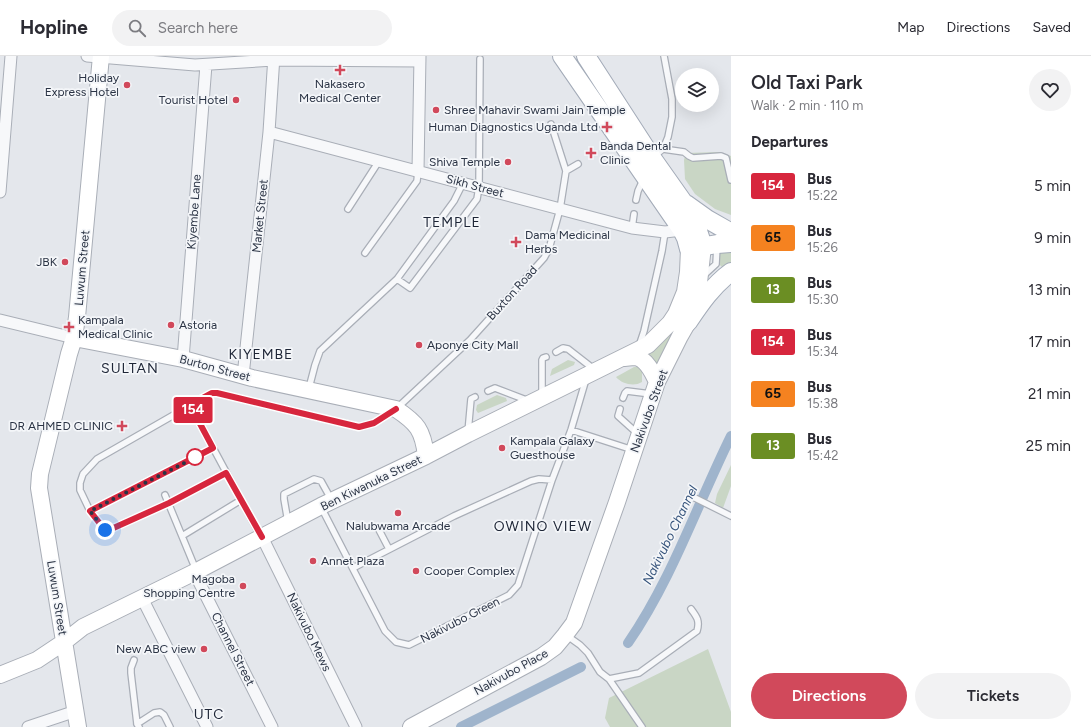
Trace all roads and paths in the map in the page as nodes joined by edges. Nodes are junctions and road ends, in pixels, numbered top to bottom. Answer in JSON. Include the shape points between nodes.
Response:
{"nodes":[{"id":1,"x":11,"y":56,"type":"edge"},
{"id":2,"x":96,"y":56,"type":"edge"},
{"id":3,"x":586,"y":56,"type":"edge"},
{"id":4,"x":664,"y":56,"type":"edge"},
{"id":5,"x":274,"y":58,"type":"edge"},
{"id":6,"x":354,"y":58,"type":"edge"},
{"id":7,"x":420,"y":59,"type":"edge"},
{"id":8,"x":480,"y":59,"type":"dead end"},
{"id":9,"x":199,"y":62,"type":"edge"},
{"id":10,"x":567,"y":63,"type":"edge"},
{"id":11,"x":551,"y":124,"type":"dead end"},
{"id":12,"x":269,"y":132,"type":"junction"},
{"id":13,"x":657,"y":154,"type":"junction"},
{"id":14,"x":379,"y":161,"type":"junction"},
{"id":15,"x":578,"y":164,"type":"dead end"},
{"id":16,"x":566,"y":171,"type":"junction"},
{"id":17,"x":418,"y":172,"type":"junction"},
{"id":18,"x":645,"y":177,"type":"junction"},
{"id":19,"x":731,"y":180,"type":"edge"},
{"id":20,"x":463,"y":183,"type":"junction"},
{"id":21,"x":479,"y":188,"type":"junction"},
{"id":22,"x":0,"y":192,"type":"edge"},
{"id":23,"x":636,"y":200,"type":"dead end"},
{"id":24,"x":682,"y":201,"type":"junction"},
{"id":25,"x":560,"y":209,"type":"junction"},
{"id":26,"x":348,"y":210,"type":"dead end"},
{"id":27,"x":634,"y":214,"type":"dead end"},
{"id":28,"x":632,"y":228,"type":"junction"},
{"id":29,"x":703,"y":238,"type":"edge"},
{"id":30,"x":366,"y":253,"type":"dead end"},
{"id":31,"x":724,"y":271,"type":"edge"},
{"id":32,"x":700,"y":278,"type":"junction"},
{"id":33,"x":397,"y":279,"type":"junction"},
{"id":34,"x":0,"y":320,"type":"edge"},
{"id":35,"x":688,"y":322,"type":"junction"},
{"id":36,"x":74,"y":338,"type":"junction"},
{"id":37,"x":638,"y":350,"type":"junction"},
{"id":38,"x":556,"y":352,"type":"dead end"},
{"id":39,"x":546,"y":357,"type":"dead end"},
{"id":40,"x":621,"y":358,"type":"junction"},
{"id":41,"x":183,"y":359,"type":"junction"},
{"id":42,"x":592,"y":373,"type":"junction"},
{"id":43,"x":243,"y":376,"type":"junction"},
{"id":44,"x":656,"y":388,"type":"junction"},
{"id":45,"x":308,"y":390,"type":"junction"},
{"id":46,"x":488,"y":391,"type":"dead end"},
{"id":47,"x":475,"y":397,"type":"dead end"},
{"id":48,"x":623,"y":398,"type":"dead end"},
{"id":49,"x":537,"y":400,"type":"junction"},
{"id":50,"x":190,"y":405,"type":"junction"},
{"id":51,"x":396,"y":409,"type":"junction"},
{"id":52,"x":620,"y":410,"type":"dead end"},
{"id":53,"x":571,"y":430,"type":"junction"},
{"id":54,"x":468,"y":434,"type":"junction"},
{"id":55,"x":640,"y":435,"type":"junction"},
{"id":56,"x":213,"y":448,"type":"junction"},
{"id":57,"x":634,"y":450,"type":"junction"},
{"id":58,"x":426,"y":456,"type":"junction"},
{"id":59,"x":226,"y":473,"type":"junction"},
{"id":60,"x":552,"y":480,"type":"junction"},
{"id":61,"x":165,"y":495,"type":"dead end"},
{"id":62,"x":695,"y":498,"type":"dead end"},
{"id":63,"x":241,"y":500,"type":"junction"},
{"id":64,"x":617,"y":502,"type":"joint"},
{"id":65,"x":169,"y":503,"type":"junction"},
{"id":66,"x":327,"y":504,"type":"junction"},
{"id":67,"x":90,"y":511,"type":"junction"},
{"id":68,"x":731,"y":516,"type":"edge"},
{"id":69,"x":288,"y":524,"type":"junction"},
{"id":70,"x":378,"y":528,"type":"dead end"},
{"id":71,"x":182,"y":536,"type":"junction"},
{"id":72,"x":262,"y":537,"type":"junction"},
{"id":73,"x":389,"y":549,"type":"junction"},
{"id":74,"x":353,"y":568,"type":"junction"},
{"id":75,"x":195,"y":571,"type":"junction"},
{"id":76,"x":142,"y":598,"type":"junction"},
{"id":77,"x":690,"y":609,"type":"dead end"},
{"id":78,"x":566,"y":635,"type":"junction"},
{"id":79,"x":64,"y":642,"type":"junction"},
{"id":80,"x":134,"y":660,"type":"dead end"},
{"id":81,"x":0,"y":675,"type":"edge"},
{"id":82,"x":609,"y":679,"type":"junction"},
{"id":83,"x":76,"y":711,"type":"junction"},
{"id":84,"x":138,"y":726,"type":"edge"},
{"id":85,"x":28,"y":727,"type":"edge"},
{"id":86,"x":78,"y":727,"type":"edge"},
{"id":87,"x":170,"y":727,"type":"edge"},
{"id":88,"x":207,"y":727,"type":"edge"},
{"id":89,"x":272,"y":727,"type":"edge"},
{"id":90,"x":356,"y":727,"type":"edge"},
{"id":91,"x":411,"y":727,"type":"edge"},
{"id":92,"x":642,"y":727,"type":"edge"}],
"edges":[{"from":1,"to":22,"type":"street"},
{"from":2,"to":9,"type":"street"},
{"from":2,"to":36,"type":"main road","name":"Luwum Street"},
{"from":3,"to":10,"type":"main road"},
{"from":3,"to":13,"type":"main road"},
{"from":4,"to":13,"type":"lane","via":[[672,99],[672,117],[668,137]]},
{"from":5,"to":6,"type":"street"},
{"from":5,"to":9,"type":"street"},
{"from":5,"to":12,"type":"street","name":"Market Street"},
{"from":6,"to":7,"type":"street"},
{"from":7,"to":17,"type":"street"},
{"from":8,"to":21,"type":"lane"},
{"from":9,"to":41,"type":"street","name":"Kiyembe Lane"},
{"from":10,"to":18,"type":"main road"},
{"from":11,"to":16,"type":"lane","name":"Buxton Road"},
{"from":12,"to":14,"type":"street","name":"Sikh Street"},
{"from":12,"to":43,"type":"street","name":"Market Street"},
{"from":13,"to":19,"type":"lane","via":[[684,152],[693,158],[721,156],[726,158]]},
{"from":13,"to":24,"type":"main road"},
{"from":14,"to":17,"type":"street","name":"Sikh Street"},
{"from":14,"to":26,"type":"lane"},
{"from":15,"to":16,"type":"lane"},
{"from":16,"to":25,"type":"lane","name":"Buxton Road"},
{"from":17,"to":20,"type":"street","name":"Sikh Street"},
{"from":17,"to":30,"type":"lane","via":[[417,181]]},
{"from":18,"to":23,"type":"lane"},
{"from":18,"to":29,"type":"main road"},
{"from":20,"to":21,"type":"street","name":"Sikh Street"},
{"from":20,"to":33,"type":"lane","via":[[454,201]]},
{"from":21,"to":25,"type":"street","name":"Sikh Street"},
{"from":21,"to":33,"type":"lane","via":[[477,199],[410,288]]},
{"from":24,"to":29,"type":"main road"},
{"from":24,"to":29,"type":"main road","via":[[707,219]]},
{"from":25,"to":28,"type":"street","name":"Sikh Street"},
{"from":25,"to":51,"type":"lane","name":"Buxton Road","via":[[544,258],[470,340]]},
{"from":27,"to":28,"type":"lane"},
{"from":28,"to":29,"type":"street","name":"Sikh Street"},
{"from":29,"to":31,"type":"lane"},
{"from":29,"to":32,"type":"main road","name":"Nakivubo Street"},
{"from":29,"to":37,"type":"main road","name":"Ben Kiwanuka Street","via":[[676,314],[670,324],[648,345]]},
{"from":29,"to":37,"type":"lane","via":[[662,251]]},
{"from":31,"to":32,"type":"lane"},
{"from":31,"to":35,"type":"main road"},
{"from":32,"to":35,"type":"main road","name":"Nakivubo Street"},
{"from":33,"to":45,"type":"lane","via":[[320,351]]},
{"from":34,"to":36,"type":"street","name":"Burton Street"},
{"from":35,"to":44,"type":"main road","name":"Nakivubo Street"},
{"from":36,"to":41,"type":"main road","name":"Burton Street"},
{"from":36,"to":79,"type":"main road","name":"Luwum Street","via":[[40,474],[39,488]]},
{"from":37,"to":40,"type":"main road","name":"Ben Kiwanuka Street"},
{"from":38,"to":42,"type":"lane","via":[[566,348]]},
{"from":39,"to":49,"type":"lane","via":[[542,360]]},
{"from":40,"to":42,"type":"main road","name":"Ben Kiwanuka Street"},
{"from":40,"to":44,"type":"main road","via":[[635,357],[643,361],[648,366]]},
{"from":41,"to":43,"type":"main road","name":"Burton Street"},
{"from":42,"to":49,"type":"main road","name":"Ben Kiwanuka Street"},
{"from":42,"to":53,"type":"lane","name":"Nakivubo Green"},
{"from":43,"to":45,"type":"main road","name":"Burton Street"},
{"from":44,"to":48,"type":"lane","via":[[627,392]]},
{"from":44,"to":55,"type":"main road","name":"Nakivubo Street"},
{"from":45,"to":51,"type":"main road","name":"Burton Street"},
{"from":46,"to":49,"type":"lane","via":[[495,388]]},
{"from":47,"to":54,"type":"lane","via":[[472,399]]},
{"from":49,"to":54,"type":"main road","name":"Ben Kiwanuka Street"},
{"from":50,"to":51,"type":"lane","name":"Buxton Road","via":[[212,393],[217,393],[359,427],[374,423]]},
{"from":50,"to":56,"type":"lane"},
{"from":50,"to":67,"type":"lane","name":"Buxton Road","via":[[97,459],[83,474],[80,483],[80,490]]},
{"from":51,"to":58,"type":"main road","name":"Burton Street","via":[[408,416],[417,426],[424,442]]},
{"from":52,"to":55,"type":"lane","via":[[618,416]]},
{"from":53,"to":57,"type":"lane"},
{"from":53,"to":60,"type":"lane","name":"Nakivubo Green"},
{"from":54,"to":58,"type":"main road","name":"Ben Kiwanuka Street"},
{"from":55,"to":57,"type":"main road","name":"Nakivubo Street"},
{"from":56,"to":59,"type":"lane"},
{"from":56,"to":67,"type":"lane"},
{"from":57,"to":64,"type":"main road","name":"Nakivubo Street"},
{"from":58,"to":66,"type":"main road","name":"Ben Kiwanuka Street"},
{"from":59,"to":63,"type":"lane"},
{"from":59,"to":65,"type":"lane"},
{"from":60,"to":73,"type":"lane","via":[[531,481]]},
{"from":60,"to":74,"type":"lane","name":"Nakivubo Green","via":[[518,585],[513,591],[409,645],[396,642],[385,631]]},
{"from":61,"to":65,"type":"lane"},
{"from":62,"to":68,"type":"lane"},
{"from":63,"to":71,"type":"lane"},
{"from":63,"to":72,"type":"lane"},
{"from":64,"to":78,"type":"main road","name":"Nakivubo Place","via":[[574,623]]},
{"from":65,"to":67,"type":"lane","via":[[109,530],[105,530]]},
{"from":65,"to":71,"type":"lane"},
{"from":66,"to":69,"type":"main road","name":"Ben Kiwanuka Street"},
{"from":66,"to":69,"type":"lane","name":"Nakivubo Green","via":[[321,481],[314,479],[284,494]]},
{"from":66,"to":74,"type":"lane","name":"Nakivubo Green"},
{"from":69,"to":72,"type":"main road","name":"Ben Kiwanuka Street"},
{"from":70,"to":73,"type":"lane"},
{"from":71,"to":75,"type":"lane"},
{"from":72,"to":75,"type":"main road","name":"Ben Kiwanuka Street"},
{"from":72,"to":90,"type":"street","name":"Nakivubo Mews"},
{"from":73,"to":74,"type":"lane"},
{"from":75,"to":76,"type":"main road","name":"Ben Kiwanuka Street"},
{"from":75,"to":89,"type":"street","name":"Channel Street"},
{"from":76,"to":79,"type":"main road","name":"Ben Kiwanuka Street","via":[[83,627]]},
{"from":76,"to":88,"type":"street"},
{"from":77,"to":82,"type":"lane","via":[[699,625],[697,631],[639,673]]},
{"from":78,"to":82,"type":"lane","via":[[588,653],[600,672]]},
{"from":78,"to":91,"type":"main road","name":"Nakivubo Place","via":[[541,657]]},
{"from":79,"to":81,"type":"main road","name":"Ben Kiwanuka Street","via":[[37,660]]},
{"from":79,"to":83,"type":"main road","name":"Luwum Street"},
{"from":80,"to":84,"type":"lane","via":[[131,673]]},
{"from":82,"to":92,"type":"lane"},
{"from":83,"to":85,"type":"street"},
{"from":83,"to":86,"type":"main road","name":"Luwum Street"},
{"from":84,"to":87,"type":"lane","via":[[154,713],[160,712]]}]}
